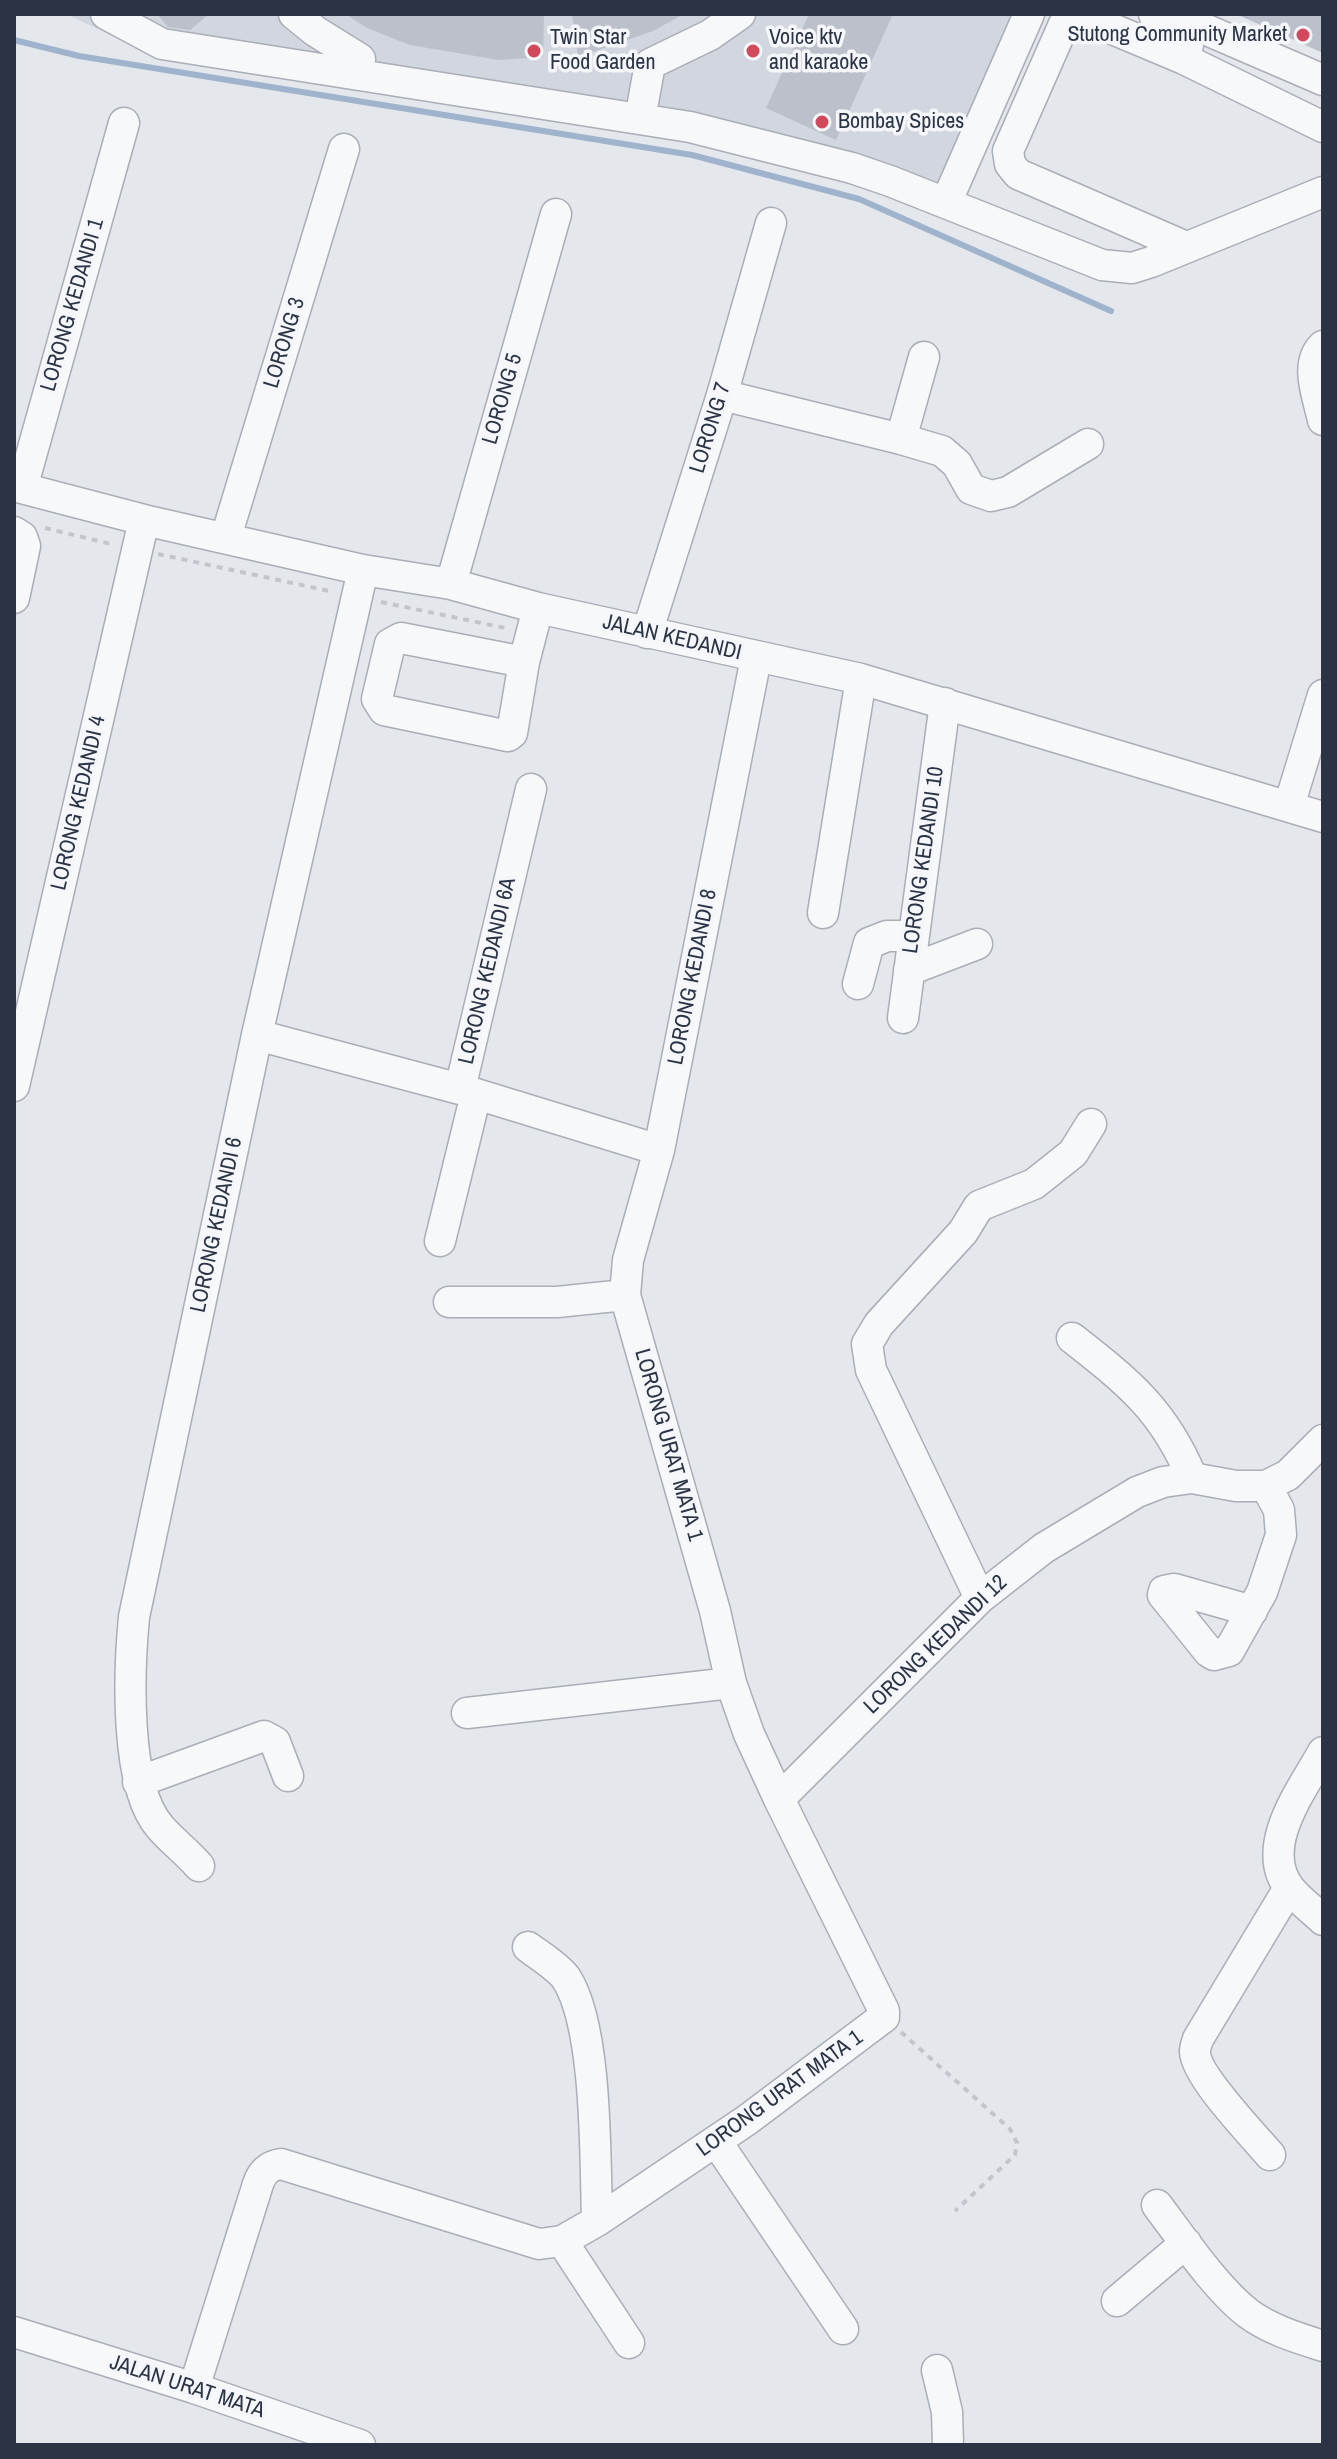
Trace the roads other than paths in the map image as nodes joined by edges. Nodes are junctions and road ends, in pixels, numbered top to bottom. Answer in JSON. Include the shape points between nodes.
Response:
{"nodes":[{"id":1,"x":740,"y":14,"type":"edge"},
{"id":2,"x":1029,"y":14,"type":"edge"},
{"id":3,"x":1154,"y":14,"type":"edge"},
{"id":4,"x":1193,"y":14,"type":"edge"},
{"id":5,"x":299,"y":15,"type":"edge"},
{"id":6,"x":112,"y":16,"type":"edge"},
{"id":7,"x":1184,"y":59,"type":"junction"},
{"id":8,"x":357,"y":74,"type":"junction"},
{"id":9,"x":1323,"y":80,"type":"edge"},
{"id":10,"x":640,"y":119,"type":"junction"},
{"id":11,"x":124,"y":123,"type":"dead end"},
{"id":12,"x":1323,"y":127,"type":"edge"},
{"id":13,"x":344,"y":149,"type":"dead end"},
{"id":14,"x":1323,"y":192,"type":"edge"},
{"id":15,"x":946,"y":203,"type":"junction"},
{"id":16,"x":556,"y":214,"type":"dead end"},
{"id":17,"x":771,"y":223,"type":"dead end"},
{"id":18,"x":1186,"y":247,"type":"junction"},
{"id":19,"x":1319,"y":350,"type":"edge"},
{"id":20,"x":924,"y":357,"type":"dead end"},
{"id":21,"x":722,"y":395,"type":"junction"},
{"id":22,"x":1323,"y":420,"type":"edge"},
{"id":23,"x":901,"y":439,"type":"junction"},
{"id":24,"x":1088,"y":444,"type":"dead end"},
{"id":25,"x":18,"y":487,"type":"edge"},
{"id":26,"x":144,"y":520,"type":"junction"},
{"id":27,"x":14,"y":532,"type":"edge"},
{"id":28,"x":226,"y":537,"type":"junction"},
{"id":29,"x":360,"y":583,"type":"junction"},
{"id":30,"x":451,"y":584,"type":"junction"},
{"id":31,"x":14,"y":598,"type":"edge"},
{"id":32,"x":647,"y":633,"type":"junction"},
{"id":33,"x":531,"y":635,"type":"junction"},
{"id":34,"x":756,"y":658,"type":"junction"},
{"id":35,"x":861,"y":679,"type":"junction"},
{"id":36,"x":1323,"y":695,"type":"edge"},
{"id":37,"x":945,"y":703,"type":"junction"},
{"id":38,"x":531,"y":789,"type":"dead end"},
{"id":39,"x":1289,"y":806,"type":"junction"},
{"id":40,"x":1323,"y":817,"type":"edge"},
{"id":41,"x":823,"y":913,"type":"dead end"},
{"id":42,"x":913,"y":936,"type":"junction"},
{"id":43,"x":977,"y":944,"type":"dead end"},
{"id":44,"x":909,"y":970,"type":"junction"},
{"id":45,"x":858,"y":984,"type":"dead end"},
{"id":46,"x":903,"y":1018,"type":"dead end"},
{"id":47,"x":257,"y":1035,"type":"junction"},
{"id":48,"x":14,"y":1086,"type":"edge"},
{"id":49,"x":468,"y":1091,"type":"junction"},
{"id":50,"x":1091,"y":1124,"type":"dead end"},
{"id":51,"x":659,"y":1150,"type":"junction"},
{"id":52,"x":440,"y":1241,"type":"dead end"},
{"id":53,"x":625,"y":1295,"type":"junction"},
{"id":54,"x":449,"y":1302,"type":"dead end"},
{"id":55,"x":1072,"y":1338,"type":"dead end"},
{"id":56,"x":1323,"y":1440,"type":"edge"},
{"id":57,"x":1192,"y":1478,"type":"junction"},
{"id":58,"x":1266,"y":1486,"type":"junction"},
{"id":59,"x":980,"y":1598,"type":"junction"},
{"id":60,"x":1252,"y":1611,"type":"dead end"},
{"id":61,"x":731,"y":1683,"type":"junction"},
{"id":62,"x":467,"y":1713,"type":"dead end"},
{"id":63,"x":1323,"y":1752,"type":"edge"},
{"id":64,"x":288,"y":1776,"type":"dead end"},
{"id":65,"x":138,"y":1782,"type":"junction"},
{"id":66,"x":1312,"y":1795,"type":"edge"},
{"id":67,"x":779,"y":1799,"type":"junction"},
{"id":68,"x":199,"y":1866,"type":"dead end"},
{"id":69,"x":1289,"y":1888,"type":"junction"},
{"id":70,"x":1323,"y":1920,"type":"edge"},
{"id":71,"x":528,"y":1947,"type":"dead end"},
{"id":72,"x":716,"y":2141,"type":"junction"},
{"id":73,"x":1270,"y":2155,"type":"dead end"},
{"id":74,"x":1157,"y":2205,"type":"dead end"},
{"id":75,"x":597,"y":2221,"type":"junction"},
{"id":76,"x":562,"y":2241,"type":"junction"},
{"id":77,"x":1186,"y":2243,"type":"junction"},
{"id":78,"x":1117,"y":2301,"type":"dead end"},
{"id":79,"x":843,"y":2329,"type":"dead end"},
{"id":80,"x":14,"y":2332,"type":"edge"},
{"id":81,"x":629,"y":2343,"type":"dead end"},
{"id":82,"x":1323,"y":2346,"type":"edge"},
{"id":83,"x":937,"y":2370,"type":"dead end"},
{"id":84,"x":194,"y":2388,"type":"junction"},
{"id":85,"x":343,"y":2442,"type":"edge"},
{"id":86,"x":948,"y":2445,"type":"edge"}],
"edges":[{"from":1,"to":10,"type":"street","via":[[650,64]]},
{"from":2,"to":15,"type":"street"},
{"from":3,"to":7,"type":"street","via":[[1186,31]]},
{"from":4,"to":9,"type":"street","via":[[1200,27]]},
{"from":5,"to":8,"type":"street","via":[[360,59]]},
{"from":6,"to":8,"type":"street","via":[[162,44]]},
{"from":7,"to":12,"type":"street"},
{"from":7,"to":18,"type":"street","via":[[1073,17],[1064,24],[1008,151],[1018,174]]},
{"from":8,"to":10,"type":"street"},
{"from":10,"to":15,"type":"street","via":[[852,168]]},
{"from":11,"to":25,"type":"street","name":"LORONG KEDANDI 1"},
{"from":13,"to":28,"type":"street","name":"LORONG 3"},
{"from":14,"to":18,"type":"street"},
{"from":15,"to":18,"type":"street","via":[[1102,265],[1132,268]]},
{"from":16,"to":30,"type":"street","name":"LORONG 5"},
{"from":17,"to":21,"type":"street","name":"LORONG 7"},
{"from":19,"to":22,"type":"street","via":[[1314,375]]},
{"from":20,"to":23,"type":"street"},
{"from":21,"to":23,"type":"street"},
{"from":21,"to":32,"type":"street","name":"LORONG 7"},
{"from":23,"to":24,"type":"street","via":[[942,451],[957,464],[971,489],[991,496],[1008,492]]},
{"from":25,"to":26,"type":"street","name":"JALAN KEDANDI"},
{"from":26,"to":28,"type":"street","name":"JALAN KEDANDI"},
{"from":26,"to":48,"type":"street","name":"LORONG KEDANDI 4"},
{"from":27,"to":31,"type":"street","via":[[25,546]]},
{"from":28,"to":29,"type":"street","name":"JALAN KEDANDI"},
{"from":29,"to":30,"type":"street","name":"JALAN KEDANDI"},
{"from":29,"to":47,"type":"street","name":"LORONG KEDANDI 6"},
{"from":30,"to":33,"type":"street","name":"JALAN KEDANDI"},
{"from":32,"to":33,"type":"street","name":"JALAN KEDANDI"},
{"from":32,"to":34,"type":"street","name":"JALAN KEDANDI"},
{"from":33,"to":33,"type":"street","via":[[395,640],[377,699],[384,710],[508,736]]},
{"from":34,"to":35,"type":"street","name":"JALAN KEDANDI"},
{"from":34,"to":51,"type":"street","name":"LORONG KEDANDI 8"},
{"from":35,"to":37,"type":"street","name":"JALAN KEDANDI"},
{"from":35,"to":41,"type":"street"},
{"from":36,"to":39,"type":"street"},
{"from":37,"to":39,"type":"street","name":"JALAN KEDANDI"},
{"from":37,"to":42,"type":"street","name":"LORONG KEDANDI 10"},
{"from":38,"to":49,"type":"street","name":"LORONG KEDANDI 6A"},
{"from":39,"to":40,"type":"street","name":"JALAN KEDANDI"},
{"from":42,"to":44,"type":"street","name":"LORONG KEDANDI 10"},
{"from":42,"to":45,"type":"street","via":[[887,936],[869,943]]},
{"from":43,"to":44,"type":"street"},
{"from":44,"to":46,"type":"street","name":"LORONG KEDANDI 10"},
{"from":47,"to":49,"type":"street","name":"LORONG KEDANDI 6A"},
{"from":47,"to":65,"type":"street","name":"LORONG KEDANDI 6","via":[[134,1617],[131,1694]]},
{"from":49,"to":51,"type":"street"},
{"from":49,"to":52,"type":"street"},
{"from":50,"to":59,"type":"street","via":[[1073,1153],[1034,1184],[979,1206],[867,1344],[871,1370]]},
{"from":51,"to":53,"type":"street","name":"LORONG KEDANDI 8","via":[[628,1260]]},
{"from":53,"to":54,"type":"street","via":[[557,1302]]},
{"from":53,"to":61,"type":"street","name":"LORONG URAT MATA 1"},
{"from":55,"to":57,"type":"street","via":[[1145,1398],[1180,1449]]},
{"from":56,"to":58,"type":"street","via":[[1288,1475]]},
{"from":57,"to":58,"type":"street","name":"LORONG KEDANDI 12"},
{"from":57,"to":59,"type":"street","name":"LORONG KEDANDI 12","via":[[1137,1492],[1044,1548]]},
{"from":58,"to":60,"type":"street","via":[[1279,1510],[1281,1535]]},
{"from":59,"to":67,"type":"street","name":"LORONG KEDANDI 12"},
{"from":61,"to":62,"type":"street"},
{"from":61,"to":67,"type":"street","name":"LORONG URAT MATA 1"},
{"from":63,"to":66,"type":"street"},
{"from":64,"to":65,"type":"street","via":[[275,1742],[264,1736]]},
{"from":65,"to":68,"type":"street","name":"LORONG KEDANDI 6","via":[[160,1827]]},
{"from":66,"to":69,"type":"street","via":[[1285,1822],[1280,1848]]},
{"from":67,"to":72,"type":"street","name":"LORONG URAT MATA 1","via":[[884,2017]]},
{"from":69,"to":70,"type":"street"},
{"from":69,"to":73,"type":"street","via":[[1195,2052],[1207,2081]]},
{"from":71,"to":75,"type":"street","via":[[565,1977],[581,2021],[593,2105]]},
{"from":72,"to":75,"type":"street","name":"LORONG URAT MATA 1"},
{"from":72,"to":79,"type":"street"},
{"from":74,"to":77,"type":"street"},
{"from":75,"to":76,"type":"street","name":"LORONG URAT MATA 1"},
{"from":76,"to":81,"type":"street"},
{"from":76,"to":84,"type":"street","via":[[539,2244],[281,2164],[270,2167],[258,2184]]},
{"from":77,"to":78,"type":"street"},
{"from":77,"to":82,"type":"street","via":[[1250,2315]]},
{"from":80,"to":84,"type":"street","name":"JALAN URAT MATA"},
{"from":83,"to":86,"type":"street"},
{"from":84,"to":85,"type":"street","name":"JALAN URAT MATA"}]}
